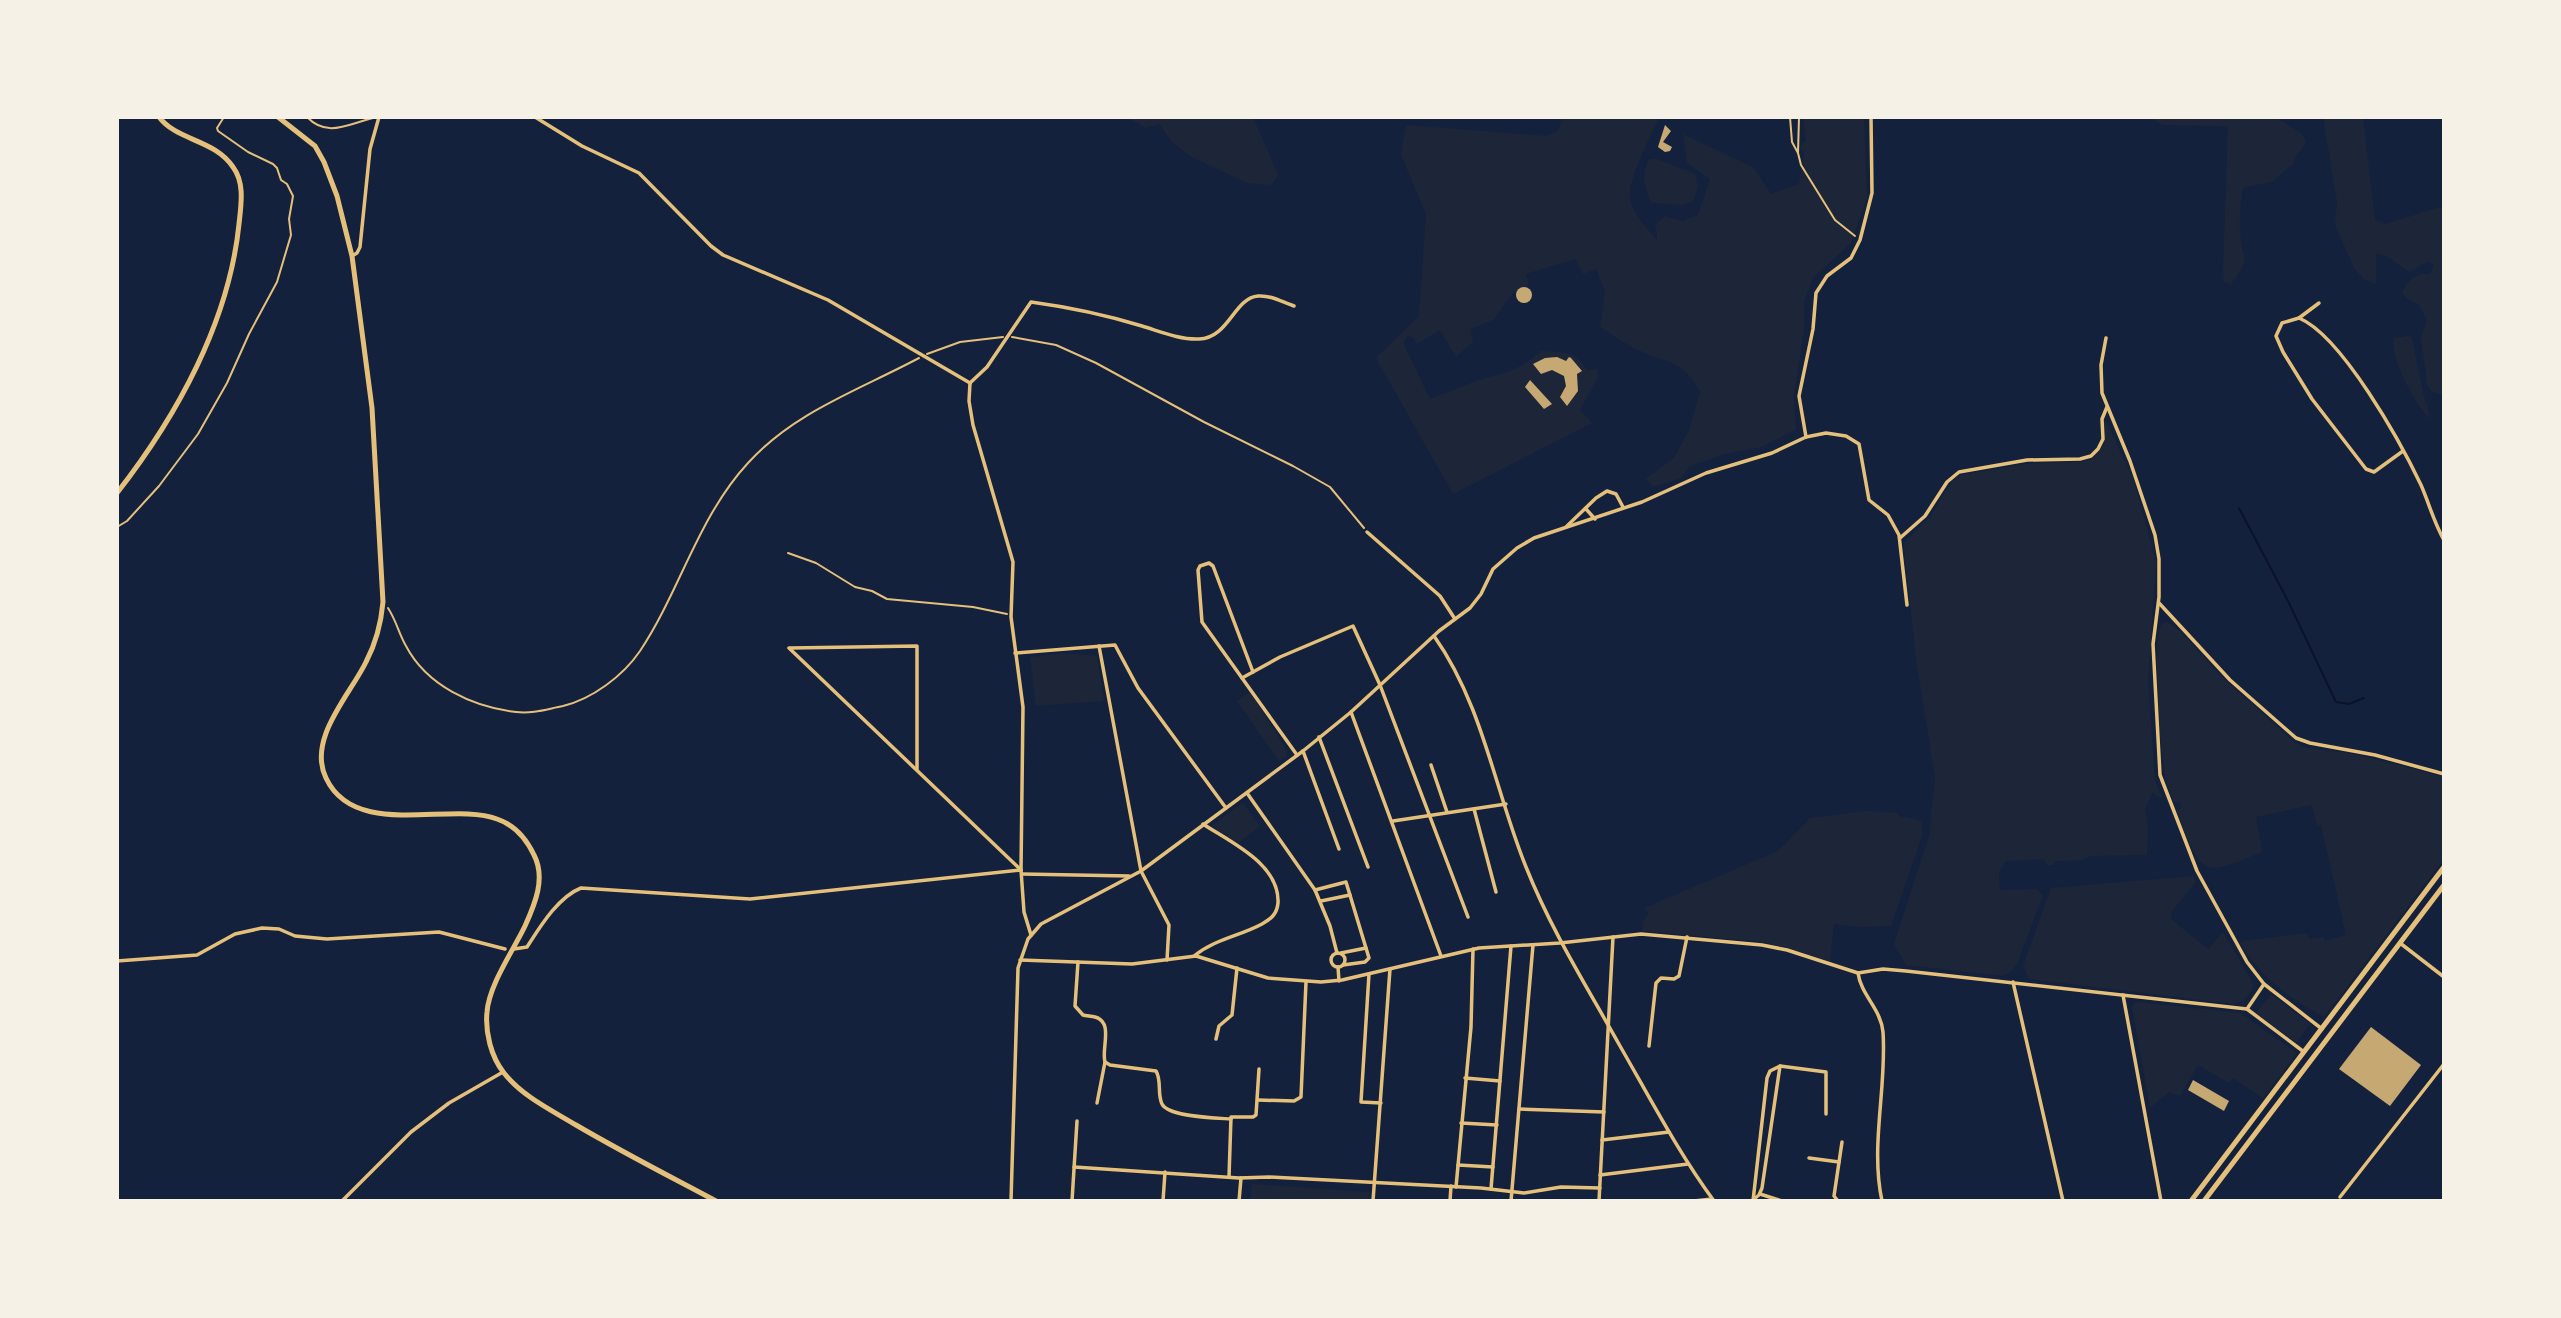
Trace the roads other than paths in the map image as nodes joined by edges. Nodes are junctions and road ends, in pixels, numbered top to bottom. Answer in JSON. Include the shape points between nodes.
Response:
{"nodes":[{"id":1,"x":159,"y":117,"type":"edge"},
{"id":2,"x":278,"y":117,"type":"edge"},
{"id":3,"x":377,"y":117,"type":"edge"},
{"id":4,"x":535,"y":117,"type":"edge"},
{"id":5,"x":1871,"y":117,"type":"edge"},
{"id":6,"x":352,"y":256,"type":"junction"},
{"id":7,"x":2319,"y":303,"type":"dead end"},
{"id":8,"x":1294,"y":306,"type":"dead end"},
{"id":9,"x":2300,"y":318,"type":"junction"},
{"id":10,"x":2106,"y":338,"type":"dead end"},
{"id":11,"x":970,"y":383,"type":"junction"},
{"id":12,"x":2107,"y":407,"type":"junction"},
{"id":13,"x":1806,"y":437,"type":"junction"},
{"id":14,"x":2403,"y":451,"type":"junction"},
{"id":15,"x":117,"y":493,"type":"edge"},
{"id":16,"x":1623,"y":507,"type":"junction"},
{"id":17,"x":1586,"y":509,"type":"junction"},
{"id":18,"x":1595,"y":519,"type":"junction"},
{"id":19,"x":1565,"y":528,"type":"junction"},
{"id":20,"x":1367,"y":532,"type":"road end"},
{"id":21,"x":1900,"y":538,"type":"junction"},
{"id":22,"x":2444,"y":540,"type":"edge"},
{"id":23,"x":2159,"y":603,"type":"junction"},
{"id":24,"x":1907,"y":605,"type":"dead end"},
{"id":25,"x":1455,"y":619,"type":"junction"},
{"id":26,"x":1434,"y":636,"type":"junction"},
{"id":27,"x":1099,"y":646,"type":"junction"},
{"id":28,"x":1015,"y":653,"type":"junction"},
{"id":29,"x":1253,"y":671,"type":"junction"},
{"id":30,"x":1242,"y":678,"type":"junction"},
{"id":31,"x":1380,"y":685,"type":"junction"},
{"id":32,"x":1351,"y":712,"type":"junction"},
{"id":33,"x":1319,"y":737,"type":"junction"},
{"id":34,"x":1303,"y":751,"type":"junction"},
{"id":35,"x":1297,"y":755,"type":"junction"},
{"id":36,"x":1431,"y":765,"type":"dead end"},
{"id":37,"x":917,"y":769,"type":"junction"},
{"id":38,"x":2444,"y":774,"type":"edge"},
{"id":39,"x":1247,"y":793,"type":"junction"},
{"id":40,"x":1506,"y":804,"type":"junction"},
{"id":41,"x":1226,"y":808,"type":"junction"},
{"id":42,"x":1474,"y":809,"type":"junction"},
{"id":43,"x":1447,"y":813,"type":"junction"},
{"id":44,"x":1429,"y":815,"type":"junction"},
{"id":45,"x":1393,"y":821,"type":"junction"},
{"id":46,"x":1203,"y":824,"type":"junction"},
{"id":47,"x":1339,"y":849,"type":"dead end"},
{"id":48,"x":1368,"y":867,"type":"dead end"},
{"id":49,"x":2444,"y":867,"type":"edge"},
{"id":50,"x":1141,"y":871,"type":"junction"},
{"id":51,"x":1021,"y":872,"type":"junction"},
{"id":52,"x":1131,"y":876,"type":"junction"},
{"id":53,"x":2444,"y":885,"type":"edge"},
{"id":54,"x":1315,"y":890,"type":"junction"},
{"id":55,"x":1496,"y":892,"type":"dead end"},
{"id":56,"x":1350,"y":895,"type":"junction"},
{"id":57,"x":1320,"y":901,"type":"junction"},
{"id":58,"x":1468,"y":917,"type":"dead end"},
{"id":59,"x":1031,"y":935,"type":"junction"},
{"id":60,"x":1613,"y":937,"type":"junction"},
{"id":61,"x":1687,"y":937,"type":"junction"},
{"id":62,"x":1560,"y":943,"type":"junction"},
{"id":63,"x":2400,"y":943,"type":"junction"},
{"id":64,"x":1533,"y":945,"type":"junction"},
{"id":65,"x":1511,"y":946,"type":"junction"},
{"id":66,"x":1366,"y":948,"type":"junction"},
{"id":67,"x":505,"y":949,"type":"dead end"},
{"id":68,"x":514,"y":949,"type":"junction"},
{"id":69,"x":1474,"y":949,"type":"junction"},
{"id":70,"x":1339,"y":953,"type":"junction"},
{"id":71,"x":1194,"y":956,"type":"junction"},
{"id":72,"x":1441,"y":956,"type":"junction"},
{"id":73,"x":1020,"y":960,"type":"junction"},
{"id":74,"x":1167,"y":960,"type":"junction"},
{"id":75,"x":117,"y":961,"type":"edge"},
{"id":76,"x":1078,"y":962,"type":"junction"},
{"id":77,"x":1340,"y":966,"type":"junction"},
{"id":78,"x":1237,"y":968,"type":"junction"},
{"id":79,"x":1390,"y":969,"type":"junction"},
{"id":80,"x":1858,"y":973,"type":"junction"},
{"id":81,"x":1369,"y":974,"type":"junction"},
{"id":82,"x":2444,"y":977,"type":"edge"},
{"id":83,"x":1339,"y":981,"type":"junction"},
{"id":84,"x":1306,"y":982,"type":"junction"},
{"id":85,"x":2013,"y":982,"type":"junction"},
{"id":86,"x":2264,"y":984,"type":"junction"},
{"id":87,"x":2123,"y":995,"type":"junction"},
{"id":88,"x":2246,"y":1009,"type":"junction"},
{"id":89,"x":1609,"y":1025,"type":"junction"},
{"id":90,"x":2322,"y":1029,"type":"junction"},
{"id":91,"x":1216,"y":1038,"type":"dead end"},
{"id":92,"x":1649,"y":1046,"type":"dead end"},
{"id":93,"x":2304,"y":1052,"type":"junction"},
{"id":94,"x":1105,"y":1062,"type":"junction"},
{"id":95,"x":2444,"y":1064,"type":"edge"},
{"id":96,"x":1780,"y":1066,"type":"junction"},
{"id":97,"x":1259,"y":1069,"type":"dead end"},
{"id":98,"x":503,"y":1072,"type":"junction"},
{"id":99,"x":1465,"y":1078,"type":"junction"},
{"id":100,"x":1500,"y":1080,"type":"junction"},
{"id":101,"x":1258,"y":1100,"type":"junction"},
{"id":102,"x":1097,"y":1103,"type":"dead end"},
{"id":103,"x":1381,"y":1103,"type":"junction"},
{"id":104,"x":1519,"y":1109,"type":"junction"},
{"id":105,"x":1604,"y":1112,"type":"junction"},
{"id":106,"x":1826,"y":1114,"type":"dead end"},
{"id":107,"x":1231,"y":1118,"type":"junction"},
{"id":108,"x":1077,"y":1121,"type":"dead end"},
{"id":109,"x":1461,"y":1123,"type":"junction"},
{"id":110,"x":1497,"y":1125,"type":"junction"},
{"id":111,"x":1670,"y":1132,"type":"junction"},
{"id":112,"x":1602,"y":1140,"type":"junction"},
{"id":113,"x":1842,"y":1142,"type":"dead end"},
{"id":114,"x":1809,"y":1158,"type":"dead end"},
{"id":115,"x":1839,"y":1162,"type":"junction"},
{"id":116,"x":1688,"y":1164,"type":"junction"},
{"id":117,"x":1458,"y":1165,"type":"junction"},
{"id":118,"x":1074,"y":1167,"type":"junction"},
{"id":119,"x":1493,"y":1167,"type":"junction"},
{"id":120,"x":1165,"y":1172,"type":"junction"},
{"id":121,"x":1600,"y":1175,"type":"junction"},
{"id":122,"x":1229,"y":1177,"type":"junction"},
{"id":123,"x":1241,"y":1178,"type":"junction"},
{"id":124,"x":1374,"y":1182,"type":"junction"},
{"id":125,"x":1453,"y":1187,"type":"junction"},
{"id":126,"x":1600,"y":1188,"type":"junction"},
{"id":127,"x":1491,"y":1189,"type":"junction"},
{"id":128,"x":1512,"y":1193,"type":"junction"},
{"id":129,"x":1760,"y":1194,"type":"junction"},
{"id":130,"x":2340,"y":1197,"type":"dead end"},
{"id":131,"x":1072,"y":1200,"type":"edge"},
{"id":132,"x":1713,"y":1200,"type":"edge"},
{"id":133,"x":1754,"y":1200,"type":"edge"},
{"id":134,"x":342,"y":1201,"type":"edge"},
{"id":135,"x":716,"y":1201,"type":"edge"},
{"id":136,"x":1011,"y":1201,"type":"edge"},
{"id":137,"x":1084,"y":1201,"type":"edge"},
{"id":138,"x":1163,"y":1201,"type":"edge"},
{"id":139,"x":1239,"y":1201,"type":"edge"},
{"id":140,"x":1373,"y":1201,"type":"edge"},
{"id":141,"x":1450,"y":1201,"type":"edge"},
{"id":142,"x":1511,"y":1201,"type":"edge"},
{"id":143,"x":1599,"y":1201,"type":"edge"},
{"id":144,"x":1694,"y":1201,"type":"edge"},
{"id":145,"x":1782,"y":1201,"type":"edge"},
{"id":146,"x":1838,"y":1201,"type":"edge"},
{"id":147,"x":1882,"y":1201,"type":"edge"},
{"id":148,"x":2063,"y":1201,"type":"edge"},
{"id":149,"x":2161,"y":1201,"type":"edge"},
{"id":150,"x":2191,"y":1201,"type":"edge"},
{"id":151,"x":2204,"y":1201,"type":"edge"}],
"edges":[{"from":1,"to":15,"type":"main road","via":[[170,128],[211,146],[234,167],[241,191],[239,224],[226,294],[207,340],[164,426]]},
{"from":2,"to":6,"type":"main road","via":[[308,140],[324,162]]},
{"from":3,"to":6,"type":"street","via":[[359,247]]},
{"from":4,"to":11,"type":"street","via":[[642,175],[723,255],[823,298]]},
{"from":5,"to":13,"type":"street","via":[[1872,197],[1860,240],[1851,258],[1827,276],[1816,293],[1799,393]]},
{"from":6,"to":68,"type":"main road","via":[[372,399],[383,602],[377,638],[324,740],[321,761],[325,777],[344,799],[370,811],[403,816],[487,816],[517,830],[535,856],[539,876],[534,906]]},
{"from":7,"to":9,"type":"street"},
{"from":8,"to":11,"type":"street","via":[[1254,296],[1217,332],[1199,339],[1031,302],[987,368]]},
{"from":9,"to":14,"type":"street","via":[[2337,350]]},
{"from":9,"to":14,"type":"street","via":[[2282,323],[2276,340],[2359,462],[2373,472]]},
{"from":10,"to":12,"type":"street","via":[[2100,378]]},
{"from":11,"to":28,"type":"street","via":[[973,425],[1012,556]]},
{"from":12,"to":21,"type":"street","via":[[2103,439],[2091,456],[1962,471],[1947,482],[1925,516]]},
{"from":12,"to":23,"type":"street","via":[[2157,543]]},
{"from":13,"to":16,"type":"street"},
{"from":13,"to":21,"type":"street","via":[[1836,433],[1857,443],[1869,499],[1890,518]]},
{"from":14,"to":22,"type":"street"},
{"from":16,"to":17,"type":"street","via":[[1609,491]]},
{"from":16,"to":18,"type":"street"},
{"from":17,"to":18,"type":"street"},
{"from":17,"to":19,"type":"street"},
{"from":18,"to":19,"type":"street"},
{"from":19,"to":25,"type":"street","via":[[1517,548],[1492,571],[1475,604]]},
{"from":20,"to":25,"type":"street","via":[[1440,596]]},
{"from":21,"to":24,"type":"street"},
{"from":23,"to":38,"type":"street","via":[[2227,677],[2296,738]]},
{"from":23,"to":86,"type":"street","via":[[2153,644],[2160,775],[2200,878],[2244,958]]},
{"from":25,"to":26,"type":"street"},
{"from":26,"to":31,"type":"street"},
{"from":26,"to":40,"type":"street","via":[[1462,684]]},
{"from":27,"to":28,"type":"street"},
{"from":27,"to":41,"type":"street","via":[[1115,645],[1138,688]]},
{"from":27,"to":50,"type":"street"},
{"from":28,"to":51,"type":"street","via":[[1023,707]]},
{"from":29,"to":30,"type":"street"},
{"from":29,"to":30,"type":"street","via":[[1213,566],[1200,566],[1202,622]]},
{"from":29,"to":31,"type":"street","via":[[1353,626]]},
{"from":30,"to":35,"type":"street"},
{"from":31,"to":32,"type":"street"},
{"from":31,"to":44,"type":"street"},
{"from":32,"to":33,"type":"street"},
{"from":32,"to":45,"type":"street"},
{"from":33,"to":34,"type":"street"},
{"from":33,"to":48,"type":"street"},
{"from":34,"to":35,"type":"street"},
{"from":34,"to":47,"type":"street"},
{"from":35,"to":39,"type":"street"},
{"from":36,"to":43,"type":"street"},
{"from":37,"to":37,"type":"street","via":[[917,646],[789,648]]},
{"from":37,"to":51,"type":"street"},
{"from":39,"to":41,"type":"street"},
{"from":39,"to":54,"type":"street"},
{"from":40,"to":42,"type":"street"},
{"from":40,"to":62,"type":"street","via":[[1524,864]]},
{"from":41,"to":46,"type":"street"},
{"from":42,"to":43,"type":"street"},
{"from":42,"to":55,"type":"street"},
{"from":43,"to":44,"type":"street"},
{"from":44,"to":45,"type":"street"},
{"from":44,"to":58,"type":"street"},
{"from":45,"to":72,"type":"street"},
{"from":46,"to":50,"type":"street"},
{"from":46,"to":71,"type":"street","via":[[1264,867],[1278,903],[1270,919],[1227,936]]},
{"from":49,"to":90,"type":"main road"},
{"from":50,"to":52,"type":"street"},
{"from":50,"to":74,"type":"street","via":[[1169,925]]},
{"from":51,"to":52,"type":"street"},
{"from":51,"to":59,"type":"street"},
{"from":51,"to":68,"type":"street","via":[[760,898],[581,888],[540,925],[527,947]]},
{"from":52,"to":59,"type":"street","via":[[1050,919]]},
{"from":53,"to":63,"type":"main road"},
{"from":54,"to":56,"type":"street","via":[[1346,882]]},
{"from":54,"to":57,"type":"street"},
{"from":56,"to":57,"type":"street"},
{"from":56,"to":66,"type":"street"},
{"from":57,"to":70,"type":"street"},
{"from":59,"to":73,"type":"street"},
{"from":60,"to":61,"type":"street"},
{"from":60,"to":62,"type":"street"},
{"from":60,"to":89,"type":"street"},
{"from":61,"to":80,"type":"street","via":[[1772,947]]},
{"from":61,"to":92,"type":"street","via":[[1679,976],[1656,983]]},
{"from":62,"to":64,"type":"street"},
{"from":62,"to":89,"type":"street"},
{"from":63,"to":82,"type":"street"},
{"from":63,"to":151,"type":"main road"},
{"from":64,"to":65,"type":"street"},
{"from":64,"to":104,"type":"street"},
{"from":65,"to":69,"type":"street"},
{"from":65,"to":100,"type":"street"},
{"from":66,"to":70,"type":"street"},
{"from":66,"to":77,"type":"street","via":[[1367,961]]},
{"from":67,"to":75,"type":"street","via":[[439,932],[327,939],[262,928],[235,934],[197,955]]},
{"from":68,"to":98,"type":"main road","via":[[487,1012],[489,1041]]},
{"from":69,"to":72,"type":"street"},
{"from":69,"to":99,"type":"street"},
{"from":70,"to":77,"type":"street","via":[[1345,959]]},
{"from":70,"to":77,"type":"street","via":[[1333,954],[1331,961]]},
{"from":71,"to":74,"type":"street"},
{"from":71,"to":78,"type":"street"},
{"from":72,"to":79,"type":"street"},
{"from":73,"to":76,"type":"street"},
{"from":73,"to":136,"type":"street"},
{"from":74,"to":76,"type":"street"},
{"from":76,"to":94,"type":"street","via":[[1075,1006],[1083,1015],[1102,1022]]},
{"from":77,"to":83,"type":"street"},
{"from":78,"to":84,"type":"street","via":[[1268,978]]},
{"from":78,"to":91,"type":"street","via":[[1231,1015],[1219,1026]]},
{"from":79,"to":81,"type":"street"},
{"from":79,"to":103,"type":"street"},
{"from":80,"to":85,"type":"street","via":[[1883,969]]},
{"from":80,"to":147,"type":"street","via":[[1883,1032],[1878,1167]]},
{"from":81,"to":83,"type":"street"},
{"from":81,"to":103,"type":"street","via":[[1361,1102]]},
{"from":83,"to":84,"type":"street"},
{"from":84,"to":101,"type":"street","via":[[1301,1097],[1294,1101]]},
{"from":85,"to":87,"type":"street"},
{"from":85,"to":148,"type":"street"},
{"from":86,"to":88,"type":"street"},
{"from":86,"to":90,"type":"street"},
{"from":87,"to":88,"type":"street"},
{"from":87,"to":149,"type":"street"},
{"from":88,"to":93,"type":"street"},
{"from":89,"to":105,"type":"street"},
{"from":89,"to":111,"type":"street"},
{"from":90,"to":93,"type":"main road"},
{"from":93,"to":150,"type":"main road"},
{"from":94,"to":102,"type":"street"},
{"from":94,"to":107,"type":"street","via":[[1156,1072],[1161,1102],[1167,1109],[1196,1117]]},
{"from":95,"to":130,"type":"street"},
{"from":96,"to":106,"type":"street","via":[[1827,1073]]},
{"from":96,"to":129,"type":"street"},
{"from":96,"to":133,"type":"street","via":[[1767,1076]]},
{"from":97,"to":101,"type":"street"},
{"from":98,"to":134,"type":"street","via":[[407,1135]]},
{"from":98,"to":135,"type":"main road","via":[[554,1112]]},
{"from":99,"to":100,"type":"street"},
{"from":99,"to":109,"type":"street"},
{"from":100,"to":110,"type":"street"},
{"from":101,"to":107,"type":"street","via":[[1255,1117]]},
{"from":103,"to":124,"type":"street"},
{"from":104,"to":105,"type":"street"},
{"from":104,"to":128,"type":"street"},
{"from":105,"to":112,"type":"street"},
{"from":107,"to":122,"type":"street"},
{"from":108,"to":118,"type":"street"},
{"from":109,"to":110,"type":"street"},
{"from":109,"to":117,"type":"street"},
{"from":110,"to":119,"type":"street"},
{"from":111,"to":112,"type":"street"},
{"from":111,"to":116,"type":"street"},
{"from":112,"to":121,"type":"street"},
{"from":113,"to":115,"type":"street"},
{"from":114,"to":115,"type":"street"},
{"from":115,"to":146,"type":"street","via":[[1834,1196]]},
{"from":116,"to":121,"type":"street"},
{"from":116,"to":132,"type":"street"},
{"from":117,"to":119,"type":"street"},
{"from":117,"to":125,"type":"street"},
{"from":118,"to":120,"type":"street"},
{"from":118,"to":131,"type":"street"},
{"from":119,"to":127,"type":"street"},
{"from":120,"to":122,"type":"street"},
{"from":120,"to":138,"type":"street"},
{"from":121,"to":126,"type":"street"},
{"from":122,"to":123,"type":"street"},
{"from":123,"to":124,"type":"street"},
{"from":123,"to":139,"type":"street"},
{"from":124,"to":125,"type":"street"},
{"from":124,"to":140,"type":"street"},
{"from":125,"to":127,"type":"street"},
{"from":125,"to":141,"type":"street"},
{"from":126,"to":128,"type":"street"},
{"from":126,"to":143,"type":"street"},
{"from":127,"to":128,"type":"street"},
{"from":128,"to":142,"type":"street"},
{"from":129,"to":133,"type":"street"},
{"from":129,"to":145,"type":"street"},
{"from":131,"to":137,"type":"lane"},
{"from":132,"to":144,"type":"street"}]}
